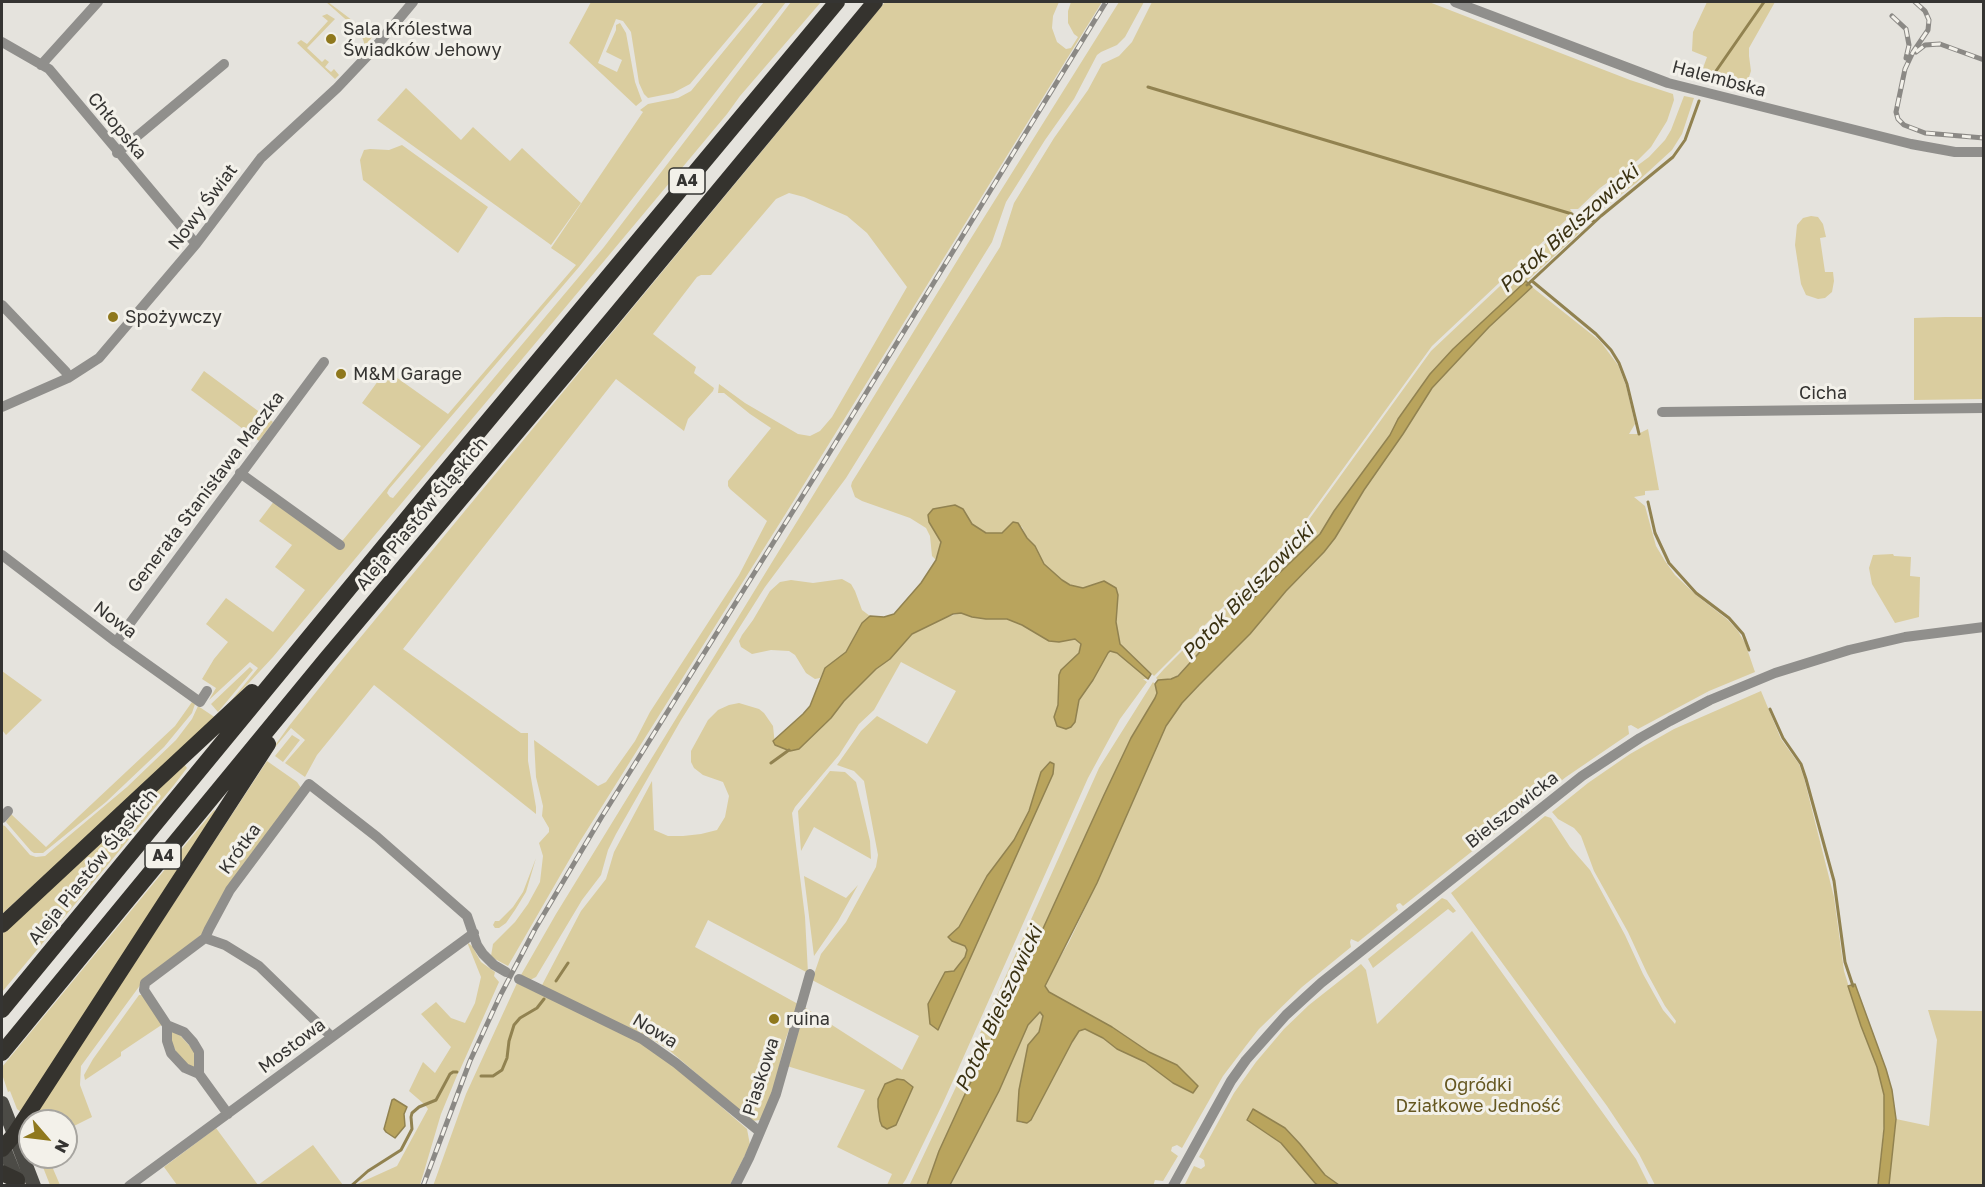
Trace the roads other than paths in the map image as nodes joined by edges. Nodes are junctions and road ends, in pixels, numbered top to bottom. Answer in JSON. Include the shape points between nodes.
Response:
{"nodes":[{"id":1,"x":98,"y":2,"type":"edge"},
{"id":2,"x":413,"y":2,"type":"edge"},
{"id":3,"x":837,"y":2,"type":"edge"},
{"id":4,"x":875,"y":2,"type":"edge"},
{"id":5,"x":1455,"y":2,"type":"edge"},
{"id":6,"x":2,"y":42,"type":"edge"},
{"id":7,"x":224,"y":64,"type":"dead end"},
{"id":8,"x":41,"y":65,"type":"junction"},
{"id":9,"x":1983,"y":152,"type":"edge"},
{"id":10,"x":117,"y":153,"type":"junction"},
{"id":11,"x":196,"y":244,"type":"junction"},
{"id":12,"x":2,"y":305,"type":"edge"},
{"id":13,"x":324,"y":362,"type":"dead end"},
{"id":14,"x":68,"y":378,"type":"junction"},
{"id":15,"x":2,"y":407,"type":"edge"},
{"id":16,"x":1983,"y":408,"type":"edge"},
{"id":17,"x":1662,"y":412,"type":"dead end"},
{"id":18,"x":240,"y":473,"type":"junction"},
{"id":19,"x":340,"y":545,"type":"dead end"},
{"id":20,"x":2,"y":555,"type":"edge"},
{"id":21,"x":1983,"y":627,"type":"edge"},
{"id":22,"x":116,"y":642,"type":"junction"},
{"id":23,"x":303,"y":644,"type":"junction"},
{"id":24,"x":326,"y":659,"type":"junction"},
{"id":25,"x":207,"y":691,"type":"dead end"},
{"id":26,"x":2,"y":925,"type":"edge"},
{"id":27,"x":474,"y":933,"type":"junction"},
{"id":28,"x":206,"y":938,"type":"junction"},
{"id":29,"x":506,"y":972,"type":"dead end"},
{"id":30,"x":810,"y":974,"type":"dead end"},
{"id":31,"x":519,"y":979,"type":"dead end"},
{"id":32,"x":2,"y":1010,"type":"edge"},
{"id":33,"x":167,"y":1025,"type":"junction"},
{"id":34,"x":332,"y":1037,"type":"junction"},
{"id":35,"x":2,"y":1053,"type":"edge"},
{"id":36,"x":200,"y":1074,"type":"junction"},
{"id":37,"x":4,"y":1108,"type":"edge"},
{"id":38,"x":228,"y":1114,"type":"junction"},
{"id":39,"x":760,"y":1132,"type":"junction"},
{"id":40,"x":5,"y":1144,"type":"edge"},
{"id":41,"x":12,"y":1179,"type":"edge"},
{"id":42,"x":34,"y":1185,"type":"edge"},
{"id":43,"x":129,"y":1185,"type":"edge"},
{"id":44,"x":735,"y":1185,"type":"edge"},
{"id":45,"x":1173,"y":1185,"type":"edge"}],
"edges":[{"from":1,"to":8,"type":"street"},
{"from":2,"to":11,"type":"street","name":"Nowy Świat","via":[[337,88],[261,158]]},
{"from":3,"to":23,"type":"highway","name":"Aleja Piastów Śląskich","number":"A4"},
{"from":4,"to":24,"type":"highway","name":"Aleja Piastów Śląskich","number":"A4"},
{"from":5,"to":9,"type":"street","name":"Halembska","via":[[1668,83],[1911,144],[1955,153]]},
{"from":6,"to":8,"type":"street","name":"Chłopska"},
{"from":7,"to":10,"type":"street"},
{"from":8,"to":10,"type":"street","name":"Chłopska","via":[[49,69]]},
{"from":10,"to":11,"type":"street","name":"Chłopska"},
{"from":11,"to":14,"type":"street","name":"Nowy Świat","via":[[99,358]]},
{"from":12,"to":14,"type":"street"},
{"from":13,"to":18,"type":"street","name":"Generała Stanisława Maczka"},
{"from":14,"to":15,"type":"street","name":"Nowy Świat"},
{"from":16,"to":17,"type":"street","name":"Cicha"},
{"from":18,"to":19,"type":"street"},
{"from":18,"to":22,"type":"street","name":"Generała Stanisława Maczka"},
{"from":20,"to":22,"type":"street","name":"Nowa"},
{"from":21,"to":45,"type":"street","name":"Bielszowicka","via":[[1905,637],[1775,673],[1670,721],[1582,776],[1286,1015],[1251,1053],[1232,1081]]},
{"from":22,"to":25,"type":"street","name":"Nowa","via":[[200,702]]},
{"from":23,"to":26,"type":"highway"},
{"from":23,"to":32,"type":"highway","name":"Aleja Piastów Śląskich","number":"A4"},
{"from":24,"to":35,"type":"highway","name":"Aleja Piastów Śląskich","number":"A4"},
{"from":24,"to":40,"type":"highway"},
{"from":27,"to":28,"type":"street","name":"Krótka","via":[[467,916],[309,784],[230,890]]},
{"from":27,"to":29,"type":"street","via":[[483,954]]},
{"from":27,"to":34,"type":"street","name":"Mostowa"},
{"from":28,"to":33,"type":"street","via":[[145,983],[144,990]]},
{"from":28,"to":34,"type":"street","via":[[260,966]]},
{"from":30,"to":39,"type":"street","name":"Piaskowa","via":[[776,1094]]},
{"from":31,"to":39,"type":"street","name":"Nowa","via":[[642,1039]]},
{"from":33,"to":36,"type":"street","via":[[184,1032],[194,1042],[199,1052]]},
{"from":33,"to":36,"type":"street","via":[[168,1047],[175,1060]]},
{"from":34,"to":38,"type":"street","name":"Mostowa"},
{"from":36,"to":38,"type":"street"},
{"from":37,"to":40,"type":"main road"},
{"from":38,"to":43,"type":"street","name":"Mostowa"},
{"from":39,"to":44,"type":"street","name":"Piaskowa"},
{"from":40,"to":41,"type":"main road"},
{"from":40,"to":42,"type":"main road"}]}
